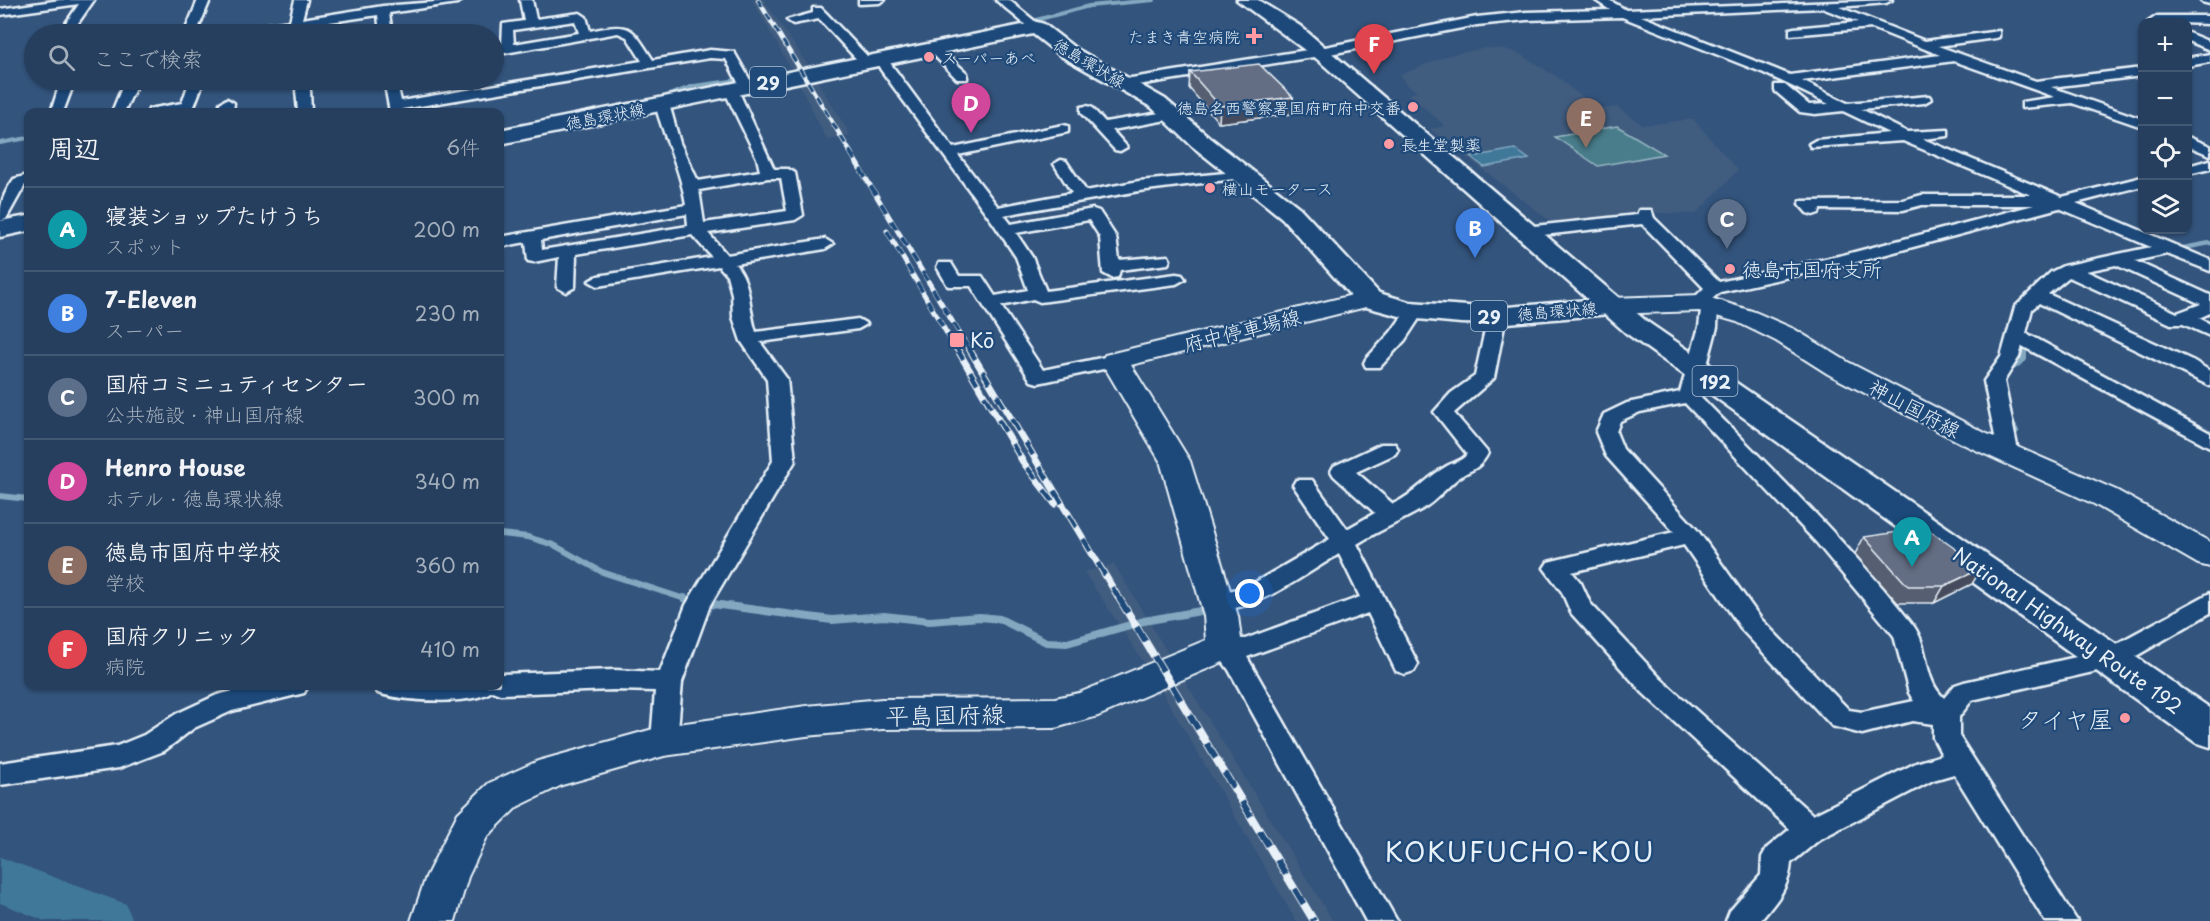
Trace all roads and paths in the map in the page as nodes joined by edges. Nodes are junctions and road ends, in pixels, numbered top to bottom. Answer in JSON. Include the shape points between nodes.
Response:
{"nodes":[{"id":1,"x":86,"y":0,"type":"edge"},
{"id":2,"x":204,"y":0,"type":"edge"},
{"id":3,"x":301,"y":0,"type":"edge"},
{"id":4,"x":457,"y":0,"type":"edge"},
{"id":5,"x":526,"y":0,"type":"edge"},
{"id":6,"x":879,"y":0,"type":"edge"},
{"id":7,"x":1002,"y":0,"type":"edge"},
{"id":8,"x":1246,"y":0,"type":"edge"},
{"id":9,"x":1601,"y":0,"type":"edge"},
{"id":10,"x":1756,"y":0,"type":"edge"},
{"id":11,"x":1886,"y":0,"type":"edge"},
{"id":12,"x":435,"y":2,"type":"edge"},
{"id":13,"x":1856,"y":2,"type":"edge"},
{"id":14,"x":863,"y":3,"type":"dead end"},
{"id":15,"x":1824,"y":5,"type":"junction"},
{"id":16,"x":388,"y":6,"type":"edge"},
{"id":17,"x":1773,"y":8,"type":"junction"},
{"id":18,"x":0,"y":12,"type":"edge"},
{"id":19,"x":1627,"y":15,"type":"junction"},
{"id":20,"x":320,"y":19,"type":"junction"},
{"id":21,"x":793,"y":20,"type":"dead end"},
{"id":22,"x":2192,"y":20,"type":"edge"},
{"id":23,"x":2210,"y":20,"type":"edge"},
{"id":24,"x":57,"y":22,"type":"dead end"},
{"id":25,"x":296,"y":22,"type":"junction"},
{"id":26,"x":194,"y":24,"type":"edge"},
{"id":27,"x":284,"y":24,"type":"edge"},
{"id":28,"x":319,"y":24,"type":"edge"},
{"id":29,"x":387,"y":24,"type":"edge"},
{"id":30,"x":531,"y":24,"type":"junction"},
{"id":31,"x":1870,"y":25,"type":"junction"},
{"id":32,"x":835,"y":28,"type":"junction"},
{"id":33,"x":1037,"y":28,"type":"junction"},
{"id":34,"x":819,"y":31,"type":"dead end"},
{"id":35,"x":1794,"y":32,"type":"dead end"},
{"id":36,"x":1995,"y":34,"type":"dead end"},
{"id":37,"x":586,"y":35,"type":"junction"},
{"id":38,"x":2192,"y":38,"type":"edge"},
{"id":39,"x":1926,"y":44,"type":"junction"},
{"id":40,"x":2210,"y":46,"type":"edge"},
{"id":41,"x":508,"y":48,"type":"junction"},
{"id":42,"x":934,"y":48,"type":"junction"},
{"id":43,"x":504,"y":49,"type":"edge"},
{"id":44,"x":1320,"y":52,"type":"junction"},
{"id":45,"x":1956,"y":56,"type":"junction"},
{"id":46,"x":2210,"y":58,"type":"edge"},
{"id":47,"x":867,"y":59,"type":"junction"},
{"id":48,"x":2192,"y":61,"type":"edge"},
{"id":49,"x":590,"y":62,"type":"dead end"},
{"id":50,"x":2192,"y":62,"type":"edge"},
{"id":51,"x":650,"y":64,"type":"junction"},
{"id":52,"x":2210,"y":70,"type":"edge"},
{"id":53,"x":2138,"y":72,"type":"edge"},
{"id":54,"x":504,"y":76,"type":"edge"},
{"id":55,"x":962,"y":76,"type":"dead end"},
{"id":56,"x":742,"y":83,"type":"junction"},
{"id":57,"x":1125,"y":83,"type":"junction"},
{"id":58,"x":1784,"y":83,"type":"junction"},
{"id":59,"x":2034,"y":85,"type":"junction"},
{"id":60,"x":504,"y":87,"type":"edge"},
{"id":61,"x":65,"y":90,"type":"edge"},
{"id":62,"x":128,"y":90,"type":"edge"},
{"id":63,"x":194,"y":90,"type":"edge"},
{"id":64,"x":303,"y":90,"type":"dead end"},
{"id":65,"x":392,"y":90,"type":"edge"},
{"id":66,"x":450,"y":90,"type":"edge"},
{"id":67,"x":488,"y":90,"type":"edge"},
{"id":68,"x":1924,"y":99,"type":"dead end"},
{"id":69,"x":2078,"y":99,"type":"junction"},
{"id":70,"x":662,"y":104,"type":"junction"},
{"id":71,"x":394,"y":105,"type":"edge"},
{"id":72,"x":2027,"y":105,"type":"dead end"},
{"id":73,"x":1846,"y":107,"type":"junction"},
{"id":74,"x":58,"y":108,"type":"edge"},
{"id":75,"x":120,"y":108,"type":"edge"},
{"id":76,"x":177,"y":108,"type":"edge"},
{"id":77,"x":305,"y":108,"type":"edge"},
{"id":78,"x":1086,"y":110,"type":"dead end"},
{"id":79,"x":1172,"y":115,"type":"junction"},
{"id":80,"x":2138,"y":122,"type":"edge"},
{"id":81,"x":1102,"y":127,"type":"junction"},
{"id":82,"x":1063,"y":129,"type":"dead end"},
{"id":83,"x":1943,"y":133,"type":"dead end"},
{"id":84,"x":504,"y":135,"type":"edge"},
{"id":85,"x":1909,"y":138,"type":"junction"},
{"id":86,"x":2192,"y":143,"type":"edge"},
{"id":87,"x":1816,"y":144,"type":"dead end"},
{"id":88,"x":1120,"y":147,"type":"dead end"},
{"id":89,"x":2210,"y":151,"type":"edge"},
{"id":90,"x":948,"y":153,"type":"junction"},
{"id":91,"x":1061,"y":164,"type":"dead end"},
{"id":92,"x":2210,"y":164,"type":"edge"},
{"id":93,"x":1148,"y":167,"type":"dead end"},
{"id":94,"x":2192,"y":169,"type":"edge"},
{"id":95,"x":768,"y":174,"type":"junction"},
{"id":96,"x":1242,"y":174,"type":"junction"},
{"id":97,"x":24,"y":181,"type":"edge"},
{"id":98,"x":2138,"y":182,"type":"edge"},
{"id":99,"x":1160,"y":184,"type":"junction"},
{"id":100,"x":691,"y":187,"type":"junction"},
{"id":101,"x":1083,"y":198,"type":"junction"},
{"id":102,"x":2060,"y":202,"type":"junction"},
{"id":103,"x":694,"y":208,"type":"junction"},
{"id":104,"x":1813,"y":210,"type":"dead end"},
{"id":105,"x":994,"y":212,"type":"junction"},
{"id":106,"x":0,"y":216,"type":"edge"},
{"id":107,"x":24,"y":225,"type":"edge"},
{"id":108,"x":0,"y":229,"type":"edge"},
{"id":109,"x":697,"y":230,"type":"junction"},
{"id":110,"x":1006,"y":230,"type":"junction"},
{"id":111,"x":1525,"y":232,"type":"junction"},
{"id":112,"x":532,"y":237,"type":"junction"},
{"id":113,"x":504,"y":241,"type":"edge"},
{"id":114,"x":825,"y":244,"type":"dead end"},
{"id":115,"x":2169,"y":248,"type":"junction"},
{"id":116,"x":568,"y":251,"type":"junction"},
{"id":117,"x":1152,"y":259,"type":"dead end"},
{"id":118,"x":2118,"y":260,"type":"junction"},
{"id":119,"x":725,"y":262,"type":"junction"},
{"id":120,"x":2210,"y":266,"type":"edge"},
{"id":121,"x":945,"y":267,"type":"dead end"},
{"id":122,"x":2069,"y":270,"type":"junction"},
{"id":123,"x":1176,"y":279,"type":"dead end"},
{"id":124,"x":598,"y":281,"type":"dead end"},
{"id":125,"x":566,"y":287,"type":"dead end"},
{"id":126,"x":2037,"y":295,"type":"junction"},
{"id":127,"x":1040,"y":297,"type":"dead end"},
{"id":128,"x":1708,"y":298,"type":"junction"},
{"id":129,"x":1369,"y":299,"type":"junction"},
{"id":130,"x":2210,"y":302,"type":"edge"},
{"id":131,"x":989,"y":303,"type":"junction"},
{"id":132,"x":1610,"y":306,"type":"junction"},
{"id":133,"x":2210,"y":307,"type":"edge"},
{"id":134,"x":1415,"y":311,"type":"junction"},
{"id":135,"x":1497,"y":316,"type":"junction"},
{"id":136,"x":2184,"y":317,"type":"junction"},
{"id":137,"x":858,"y":324,"type":"dead end"},
{"id":138,"x":2210,"y":331,"type":"edge"},
{"id":139,"x":2014,"y":334,"type":"junction"},
{"id":140,"x":750,"y":338,"type":"junction"},
{"id":141,"x":1114,"y":361,"type":"junction"},
{"id":142,"x":1373,"y":363,"type":"dead end"},
{"id":143,"x":2210,"y":380,"type":"edge"},
{"id":144,"x":1693,"y":382,"type":"junction"},
{"id":145,"x":2210,"y":441,"type":"edge"},
{"id":146,"x":1388,"y":449,"type":"dead end"},
{"id":147,"x":2009,"y":456,"type":"junction"},
{"id":148,"x":1304,"y":485,"type":"dead end"},
{"id":149,"x":1390,"y":514,"type":"junction"},
{"id":150,"x":1690,"y":536,"type":"junction"},
{"id":151,"x":1344,"y":541,"type":"junction"},
{"id":152,"x":2210,"y":556,"type":"edge"},
{"id":153,"x":1216,"y":601,"type":"junction"},
{"id":154,"x":1373,"y":602,"type":"junction"},
{"id":155,"x":2210,"y":602,"type":"edge"},
{"id":156,"x":1224,"y":647,"type":"junction"},
{"id":157,"x":2110,"y":659,"type":"junction"},
{"id":158,"x":1405,"y":664,"type":"dead end"},
{"id":159,"x":669,"y":682,"type":"junction"},
{"id":160,"x":504,"y":684,"type":"edge"},
{"id":161,"x":278,"y":690,"type":"edge"},
{"id":162,"x":410,"y":690,"type":"edge"},
{"id":163,"x":441,"y":690,"type":"edge"},
{"id":164,"x":1946,"y":715,"type":"junction"},
{"id":165,"x":2210,"y":730,"type":"edge"},
{"id":166,"x":664,"y":741,"type":"junction"},
{"id":167,"x":1959,"y":762,"type":"junction"},
{"id":168,"x":0,"y":774,"type":"edge"},
{"id":169,"x":1810,"y":830,"type":"junction"},
{"id":170,"x":433,"y":921,"type":"edge"},
{"id":171,"x":1383,"y":921,"type":"edge"},
{"id":172,"x":1741,"y":921,"type":"edge"},
{"id":173,"x":2062,"y":921,"type":"edge"}],
"edges":[{"from":1,"to":18,"type":"street"},
{"from":1,"to":24,"type":"street","via":[[73,21]]},
{"from":2,"to":26,"type":"street"},
{"from":3,"to":25,"type":"street"},
{"from":4,"to":12,"type":"street"},
{"from":5,"to":30,"type":"street"},
{"from":6,"to":14,"type":"street"},
{"from":7,"to":33,"type":"street"},
{"from":8,"to":44,"type":"main road","name":"National Highway Route 192","number":"192"},
{"from":9,"to":19,"type":"street"},
{"from":10,"to":17,"type":"street"},
{"from":11,"to":13,"type":"street"},
{"from":12,"to":16,"type":"street"},
{"from":13,"to":15,"type":"street"},
{"from":15,"to":17,"type":"street"},
{"from":15,"to":31,"type":"street"},
{"from":16,"to":20,"type":"street"},
{"from":16,"to":29,"type":"street"},
{"from":17,"to":19,"type":"street"},
{"from":19,"to":44,"type":"street","via":[[1477,21]]},
{"from":19,"to":58,"type":"street"},
{"from":20,"to":25,"type":"street"},
{"from":20,"to":28,"type":"street"},
{"from":21,"to":32,"type":"street","via":[[820,13]]},
{"from":22,"to":23,"type":"street"},
{"from":25,"to":27,"type":"street"},
{"from":30,"to":37,"type":"street","via":[[580,17]]},
{"from":30,"to":41,"type":"street","via":[[507,27]]},
{"from":31,"to":35,"type":"street","via":[[1810,27]]},
{"from":31,"to":39,"type":"street"},
{"from":32,"to":34,"type":"street"},
{"from":32,"to":47,"type":"street","via":[[841,42]]},
{"from":33,"to":42,"type":"main road","name":"徳島環状線","number":"29"},
{"from":33,"to":57,"type":"main road","name":"徳島環状線","via":[[1068,52]]},
{"from":36,"to":39,"type":"street"},
{"from":37,"to":41,"type":"street"},
{"from":37,"to":51,"type":"street","via":[[620,29],[631,35]]},
{"from":38,"to":40,"type":"street"},
{"from":39,"to":45,"type":"street"},
{"from":41,"to":43,"type":"street"},
{"from":42,"to":47,"type":"main road","name":"徳島環状線","number":"29"},
{"from":42,"to":55,"type":"street"},
{"from":44,"to":57,"type":"street"},
{"from":44,"to":111,"type":"main road","name":"National Highway Route 192","number":"192"},
{"from":45,"to":58,"type":"street"},
{"from":45,"to":59,"type":"street"},
{"from":46,"to":48,"type":"street"},
{"from":47,"to":56,"type":"main road","name":"徳島環状線","number":"29"},
{"from":47,"to":90,"type":"street","via":[[886,70]]},
{"from":49,"to":54,"type":"street"},
{"from":50,"to":52,"type":"street"},
{"from":51,"to":56,"type":"street","via":[[710,54],[729,55]]},
{"from":51,"to":60,"type":"street"},
{"from":53,"to":59,"type":"street"},
{"from":56,"to":70,"type":"main road","name":"徳島環状線","number":"29"},
{"from":56,"to":95,"type":"street"},
{"from":57,"to":79,"type":"main road","name":"徳島環状線"},
{"from":58,"to":73,"type":"street"},
{"from":59,"to":69,"type":"street"},
{"from":61,"to":74,"type":"street"},
{"from":62,"to":75,"type":"street"},
{"from":63,"to":76,"type":"street","via":[[188,106]]},
{"from":64,"to":77,"type":"street"},
{"from":65,"to":71,"type":"street"},
{"from":66,"to":71,"type":"street"},
{"from":67,"to":71,"type":"street"},
{"from":68,"to":73,"type":"street"},
{"from":69,"to":72,"type":"street"},
{"from":69,"to":80,"type":"street"},
{"from":70,"to":84,"type":"main road","name":"徳島環状線","number":"29"},
{"from":70,"to":100,"type":"street"},
{"from":73,"to":85,"type":"street"},
{"from":78,"to":81,"type":"street"},
{"from":79,"to":81,"type":"street"},
{"from":79,"to":96,"type":"main road","name":"徳島環状線"},
{"from":81,"to":88,"type":"street"},
{"from":82,"to":90,"type":"street"},
{"from":83,"to":85,"type":"street"},
{"from":85,"to":87,"type":"street"},
{"from":85,"to":102,"type":"street"},
{"from":86,"to":89,"type":"street"},
{"from":90,"to":105,"type":"street"},
{"from":91,"to":101,"type":"street"},
{"from":92,"to":94,"type":"street"},
{"from":93,"to":99,"type":"street"},
{"from":95,"to":100,"type":"street"},
{"from":95,"to":109,"type":"street","via":[[788,173],[795,215]]},
{"from":96,"to":99,"type":"street"},
{"from":96,"to":129,"type":"main road","name":"徳島環状線","via":[[1291,213]]},
{"from":97,"to":106,"type":"street","via":[[18,182]]},
{"from":98,"to":102,"type":"street"},
{"from":99,"to":101,"type":"street"},
{"from":100,"to":103,"type":"street"},
{"from":101,"to":105,"type":"street"},
{"from":102,"to":104,"type":"street","via":[[1923,200],[1903,205],[1807,204]]},
{"from":102,"to":115,"type":"street"},
{"from":102,"to":128,"type":"street","via":[[1744,284]]},
{"from":103,"to":109,"type":"street"},
{"from":103,"to":112,"type":"street"},
{"from":105,"to":110,"type":"street"},
{"from":107,"to":108,"type":"main road"},
{"from":109,"to":116,"type":"street"},
{"from":109,"to":119,"type":"street"},
{"from":110,"to":117,"type":"street","via":[[1093,214],[1108,237],[1111,269]]},
{"from":110,"to":131,"type":"street","via":[[1024,257],[1038,293]]},
{"from":111,"to":128,"type":"street","via":[[1646,216],[1702,278]]},
{"from":111,"to":132,"type":"main road","name":"National Highway Route 192","number":"192"},
{"from":112,"to":113,"type":"street"},
{"from":112,"to":116,"type":"street","via":[[534,258]]},
{"from":114,"to":119,"type":"street"},
{"from":115,"to":118,"type":"street"},
{"from":115,"to":120,"type":"street"},
{"from":116,"to":125,"type":"street"},
{"from":118,"to":122,"type":"street"},
{"from":118,"to":130,"type":"street"},
{"from":119,"to":124,"type":"street"},
{"from":119,"to":140,"type":"street","via":[[735,274]]},
{"from":121,"to":131,"type":"street","via":[[954,282],[976,280]]},
{"from":122,"to":126,"type":"street"},
{"from":122,"to":136,"type":"street","via":[[2177,320]]},
{"from":123,"to":127,"type":"street"},
{"from":126,"to":139,"type":"street","via":[[2024,307]]},
{"from":126,"to":143,"type":"street","via":[[2187,365]]},
{"from":128,"to":132,"type":"main road","name":"神山国府線"},
{"from":128,"to":144,"type":"street","via":[[1708,327]]},
{"from":128,"to":147,"type":"main road","name":"神山国府線","via":[[1785,335],[1838,368]]},
{"from":129,"to":134,"type":"main road","name":"徳島環状線","number":"29"},
{"from":129,"to":141,"type":"main road","name":"府中停車場線"},
{"from":131,"to":141,"type":"street","via":[[1038,377]]},
{"from":132,"to":135,"type":"main road","name":"徳島環状線","number":"29"},
{"from":132,"to":144,"type":"main road","name":"National Highway Route 192","number":"192"},
{"from":133,"to":136,"type":"street"},
{"from":134,"to":135,"type":"main road","name":"徳島環状線","number":"29"},
{"from":134,"to":142,"type":"street"},
{"from":135,"to":149,"type":"street","via":[[1484,378],[1444,412],[1478,453],[1473,462],[1452,472],[1416,504]]},
{"from":136,"to":138,"type":"street"},
{"from":137,"to":140,"type":"street"},
{"from":139,"to":145,"type":"street"},
{"from":139,"to":147,"type":"street","via":[[2010,357],[1994,381]]},
{"from":140,"to":159,"type":"street","via":[[777,379],[784,461],[700,602]]},
{"from":141,"to":153,"type":"main road","via":[[1175,461]]},
{"from":144,"to":150,"type":"street","via":[[1611,418],[1606,432],[1613,451]]},
{"from":144,"to":157,"type":"main road","name":"National Highway Route 192","number":"192"},
{"from":144,"to":164,"type":"street","via":[[1906,633],[1922,693]]},
{"from":146,"to":149,"type":"street","via":[[1342,471]]},
{"from":147,"to":152,"type":"main road","name":"神山国府線","via":[[2105,497]]},
{"from":148,"to":151,"type":"street"},
{"from":149,"to":151,"type":"street"},
{"from":150,"to":164,"type":"street","via":[[1752,625],[1841,719],[1862,723],[1912,711]]},
{"from":150,"to":169,"type":"street","via":[[1556,568],[1574,589],[1580,607],[1652,686]]},
{"from":151,"to":153,"type":"street","via":[[1253,594]]},
{"from":151,"to":154,"type":"street"},
{"from":153,"to":156,"type":"main road"},
{"from":154,"to":156,"type":"street","via":[[1246,648]]},
{"from":154,"to":158,"type":"street"},
{"from":155,"to":157,"type":"street"},
{"from":156,"to":166,"type":"main road","name":"平島国府線","via":[[1085,706],[1055,713],[882,714]]},
{"from":156,"to":171,"type":"street","via":[[1238,663]]},
{"from":157,"to":164,"type":"street","via":[[1964,692]]},
{"from":157,"to":165,"type":"main road","name":"National Highway Route 192","number":"192"},
{"from":159,"to":160,"type":"street"},
{"from":159,"to":166,"type":"street"},
{"from":161,"to":168,"type":"street","via":[[226,702],[185,721],[154,743],[119,757]]},
{"from":162,"to":163,"type":"street"},
{"from":164,"to":167,"type":"street","via":[[1946,738]]},
{"from":166,"to":170,"type":"main road","name":"平島国府線","via":[[552,772],[503,795],[472,825],[447,877]]},
{"from":167,"to":169,"type":"street","via":[[1926,771]]},
{"from":167,"to":173,"type":"street"},
{"from":169,"to":172,"type":"street","via":[[1777,857],[1775,880]]}]}
